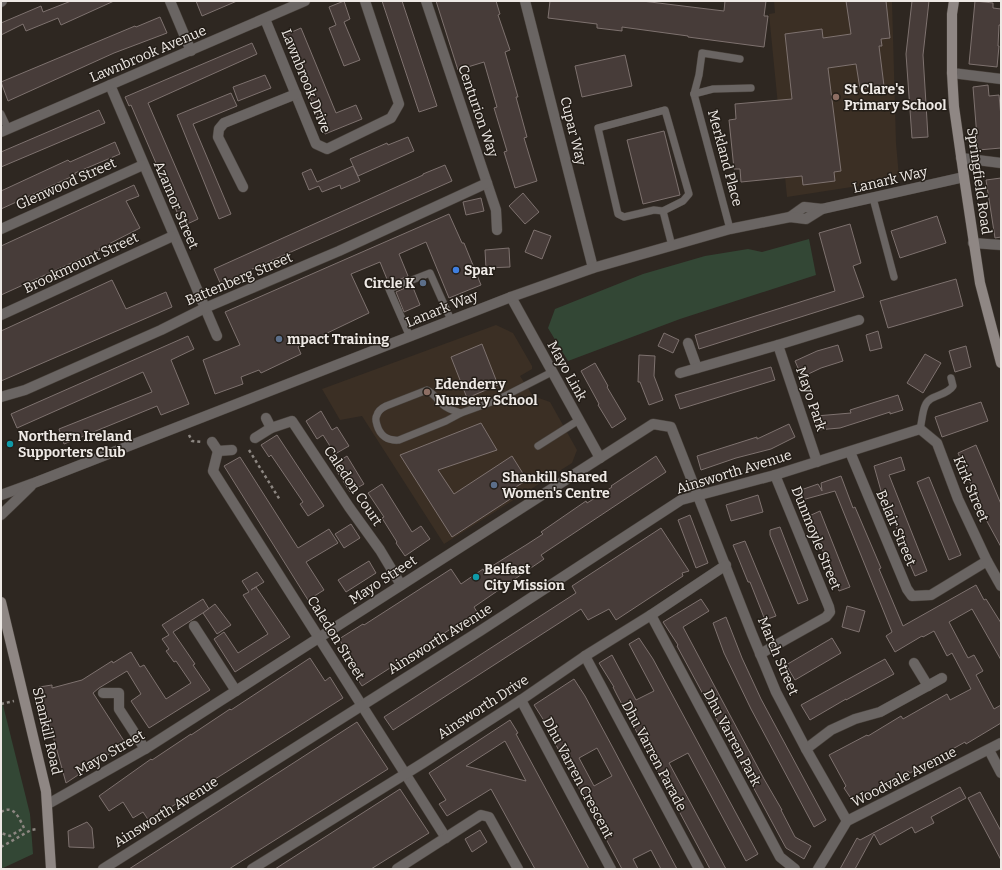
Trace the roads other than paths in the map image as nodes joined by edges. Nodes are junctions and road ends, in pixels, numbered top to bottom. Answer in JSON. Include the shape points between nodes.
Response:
{"nodes":[{"id":1,"x":170,"y":1,"type":"edge"},
{"id":2,"x":305,"y":1,"type":"edge"},
{"id":3,"x":365,"y":1,"type":"edge"},
{"id":4,"x":426,"y":1,"type":"edge"},
{"id":5,"x":525,"y":1,"type":"edge"},
{"id":6,"x":954,"y":1,"type":"edge"},
{"id":7,"x":265,"y":19,"type":"junction"},
{"id":8,"x":190,"y":51,"type":"junction"},
{"id":9,"x":740,"y":59,"type":"dead end"},
{"id":10,"x":952,"y":73,"type":"junction"},
{"id":11,"x":1001,"y":79,"type":"edge"},
{"id":12,"x":110,"y":85,"type":"junction"},
{"id":13,"x":752,"y":88,"type":"dead end"},
{"id":14,"x":296,"y":94,"type":"junction"},
{"id":15,"x":694,"y":94,"type":"junction"},
{"id":16,"x":1,"y":114,"type":"edge"},
{"id":17,"x":4,"y":131,"type":"edge"},
{"id":18,"x":961,"y":158,"type":"junction"},
{"id":19,"x":1001,"y":163,"type":"edge"},
{"id":20,"x":143,"y":164,"type":"junction"},
{"id":21,"x":964,"y":178,"type":"junction"},
{"id":22,"x":487,"y":182,"type":"junction"},
{"id":23,"x":243,"y":187,"type":"dead end"},
{"id":24,"x":873,"y":198,"type":"junction"},
{"id":25,"x":664,"y":211,"type":"junction"},
{"id":26,"x":1,"y":229,"type":"edge"},
{"id":27,"x":730,"y":229,"type":"junction"},
{"id":28,"x":497,"y":230,"type":"dead end"},
{"id":29,"x":173,"y":236,"type":"junction"},
{"id":30,"x":973,"y":243,"type":"junction"},
{"id":31,"x":1001,"y":245,"type":"edge"},
{"id":32,"x":672,"y":246,"type":"junction"},
{"id":33,"x":593,"y":268,"type":"junction"},
{"id":34,"x":894,"y":278,"type":"dead end"},
{"id":35,"x":511,"y":297,"type":"junction"},
{"id":36,"x":205,"y":308,"type":"junction"},
{"id":37,"x":1,"y":316,"type":"edge"},
{"id":38,"x":451,"y":320,"type":"junction"},
{"id":39,"x":859,"y":320,"type":"dead end"},
{"id":40,"x":996,"y":330,"type":"edge"},
{"id":41,"x":217,"y":336,"type":"dead end"},
{"id":42,"x":410,"y":337,"type":"junction"},
{"id":43,"x":688,"y":343,"type":"dead end"},
{"id":44,"x":778,"y":345,"type":"junction"},
{"id":45,"x":1001,"y":363,"type":"edge"},
{"id":46,"x":697,"y":368,"type":"junction"},
{"id":47,"x":552,"y":372,"type":"junction"},
{"id":48,"x":680,"y":373,"type":"dead end"},
{"id":49,"x":951,"y":378,"type":"dead end"},
{"id":50,"x":1,"y":397,"type":"edge"},
{"id":51,"x":443,"y":405,"type":"junction"},
{"id":52,"x":461,"y":412,"type":"junction"},
{"id":53,"x":266,"y":418,"type":"dead end"},
{"id":54,"x":579,"y":420,"type":"junction"},
{"id":55,"x":446,"y":421,"type":"junction"},
{"id":56,"x":271,"y":428,"type":"junction"},
{"id":57,"x":920,"y":429,"type":"junction"},
{"id":58,"x":255,"y":438,"type":"road end"},
{"id":59,"x":212,"y":442,"type":"dead end"},
{"id":60,"x":538,"y":446,"type":"dead end"},
{"id":61,"x":232,"y":450,"type":"road end"},
{"id":62,"x":218,"y":451,"type":"junction"},
{"id":63,"x":850,"y":452,"type":"junction"},
{"id":64,"x":600,"y":458,"type":"junction"},
{"id":65,"x":817,"y":462,"type":"junction"},
{"id":66,"x":775,"y":475,"type":"junction"},
{"id":67,"x":34,"y":484,"type":"junction"},
{"id":68,"x":1,"y":495,"type":"edge"},
{"id":69,"x":697,"y":496,"type":"junction"},
{"id":70,"x":1,"y":515,"type":"edge"},
{"id":71,"x":987,"y":560,"type":"junction"},
{"id":72,"x":726,"y":565,"type":"junction"},
{"id":73,"x":401,"y":585,"type":"junction"},
{"id":74,"x":1001,"y":586,"type":"edge"},
{"id":75,"x":1,"y":602,"type":"edge"},
{"id":76,"x":651,"y":615,"type":"junction"},
{"id":77,"x":194,"y":626,"type":"dead end"},
{"id":78,"x":319,"y":638,"type":"junction"},
{"id":79,"x":760,"y":654,"type":"junction"},
{"id":80,"x":585,"y":656,"type":"junction"},
{"id":81,"x":914,"y":662,"type":"dead end"},
{"id":82,"x":942,"y":678,"type":"dead end"},
{"id":83,"x":928,"y":686,"type":"junction"},
{"id":84,"x":236,"y":692,"type":"junction"},
{"id":85,"x":103,"y":693,"type":"dead end"},
{"id":86,"x":520,"y":700,"type":"junction"},
{"id":87,"x":362,"y":705,"type":"junction"},
{"id":88,"x":1001,"y":743,"type":"edge"},
{"id":89,"x":145,"y":749,"type":"junction"},
{"id":90,"x":806,"y":749,"type":"junction"},
{"id":91,"x":989,"y":750,"type":"junction"},
{"id":92,"x":1001,"y":773,"type":"edge"},
{"id":93,"x":405,"y":774,"type":"junction"},
{"id":94,"x":48,"y":804,"type":"junction"},
{"id":95,"x":847,"y":821,"type":"junction"},
{"id":96,"x":446,"y":838,"type":"junction"},
{"id":97,"x":108,"y":868,"type":"edge"},
{"id":98,"x":51,"y":869,"type":"edge"},
{"id":99,"x":252,"y":869,"type":"edge"},
{"id":100,"x":397,"y":869,"type":"edge"},
{"id":101,"x":518,"y":869,"type":"edge"},
{"id":102,"x":612,"y":869,"type":"edge"},
{"id":103,"x":699,"y":869,"type":"edge"},
{"id":104,"x":795,"y":869,"type":"edge"},
{"id":105,"x":818,"y":869,"type":"edge"}],
"edges":[{"from":1,"to":8,"type":"street"},
{"from":2,"to":7,"type":"street","name":"Lawnbrook Avenue"},
{"from":3,"to":14,"type":"street","name":"Lawnbrook Drive","via":[[399,104],[391,118],[327,149],[316,144]]},
{"from":4,"to":22,"type":"street","name":"Centurion Way"},
{"from":5,"to":33,"type":"street","name":"Cupar Way"},
{"from":6,"to":10,"type":"main road","name":"Springfield Road"},
{"from":7,"to":8,"type":"street","name":"Lawnbrook Avenue"},
{"from":7,"to":14,"type":"street","name":"Lawnbrook Drive"},
{"from":8,"to":12,"type":"street","name":"Lawnbrook Avenue"},
{"from":9,"to":15,"type":"lane","via":[[702,53]]},
{"from":10,"to":11,"type":"street"},
{"from":10,"to":18,"type":"main road","name":"Springfield Road"},
{"from":12,"to":17,"type":"street","name":"Lawnbrook Avenue"},
{"from":12,"to":20,"type":"street","name":"Azamor Street"},
{"from":13,"to":15,"type":"lane","via":[[713,89]]},
{"from":14,"to":23,"type":"street","via":[[224,123],[219,129],[218,137]]},
{"from":15,"to":27,"type":"lane","name":"Merkland Place"},
{"from":16,"to":17,"type":"lane"},
{"from":18,"to":19,"type":"street"},
{"from":18,"to":21,"type":"main road","name":"Springfield Road"},
{"from":20,"to":26,"type":"street","name":"Glenwood Street"},
{"from":20,"to":29,"type":"street","name":"Azamor Street"},
{"from":21,"to":24,"type":"street","name":"Lanark Way"},
{"from":21,"to":30,"type":"main road","name":"Springfield Road"},
{"from":22,"to":28,"type":"street","name":"Centurion Way","via":[[496,210]]},
{"from":22,"to":36,"type":"street","name":"Battenberg Street","via":[[339,251]]},
{"from":24,"to":27,"type":"street","name":"Lanark Way","via":[[822,209],[806,219],[790,217]]},
{"from":24,"to":34,"type":"lane"},
{"from":25,"to":25,"type":"lane","via":[[654,210],[624,217],[618,214],[598,128],[665,110],[689,194],[683,202]]},
{"from":25,"to":32,"type":"lane"},
{"from":27,"to":32,"type":"street","name":"Lanark Way"},
{"from":29,"to":36,"type":"street","name":"Azamor Street"},
{"from":29,"to":37,"type":"street","name":"Brookmount Street"},
{"from":30,"to":31,"type":"street"},
{"from":30,"to":40,"type":"main road","name":"Springfield Road","via":[[980,283]]},
{"from":32,"to":33,"type":"street","name":"Lanark Way"},
{"from":33,"to":35,"type":"street","name":"Lanark Way"},
{"from":35,"to":38,"type":"street","name":"Lanark Way"},
{"from":35,"to":47,"type":"street","name":"Mayo Link"},
{"from":36,"to":41,"type":"street","name":"Azamor Street"},
{"from":36,"to":50,"type":"street","name":"Battenberg Street","via":[[26,390]]},
{"from":38,"to":42,"type":"street","name":"Lanark Way"},
{"from":38,"to":42,"type":"lane","via":[[430,273],[389,289]]},
{"from":39,"to":44,"type":"street"},
{"from":40,"to":45,"type":"main road","name":"Springfield Road"},
{"from":42,"to":67,"type":"street","name":"Lanark Way"},
{"from":43,"to":46,"type":"street"},
{"from":44,"to":46,"type":"street"},
{"from":44,"to":65,"type":"street","name":"Mayo Park"},
{"from":46,"to":48,"type":"street"},
{"from":47,"to":52,"type":"lane","via":[[497,400]]},
{"from":47,"to":54,"type":"street","name":"Mayo Link"},
{"from":49,"to":57,"type":"lane","via":[[953,386],[950,391],[929,399]]},
{"from":51,"to":52,"type":"lane"},
{"from":51,"to":55,"type":"lane"},
{"from":51,"to":55,"type":"lane","via":[[427,390],[386,406],[377,415],[376,420],[382,435],[392,440],[399,440]]},
{"from":52,"to":55,"type":"lane"},
{"from":53,"to":56,"type":"street"},
{"from":54,"to":60,"type":"lane"},
{"from":54,"to":64,"type":"street","name":"Mayo Link"},
{"from":56,"to":58,"type":"street","name":"Caledon Court"},
{"from":56,"to":73,"type":"street","name":"Caledon Court","via":[[292,421]]},
{"from":57,"to":63,"type":"street","name":"Ainsworth Avenue"},
{"from":57,"to":71,"type":"street","name":"Kirk Street","via":[[937,443],[958,499]]},
{"from":59,"to":62,"type":"street"},
{"from":61,"to":62,"type":"street"},
{"from":62,"to":78,"type":"street","name":"Caledon Street","via":[[213,471]]},
{"from":63,"to":65,"type":"street","name":"Ainsworth Avenue"},
{"from":63,"to":71,"type":"street","name":"Belair Street","via":[[912,596],[931,595]]},
{"from":64,"to":69,"type":"street","name":"Mayo Street","via":[[652,424],[671,427]]},
{"from":64,"to":73,"type":"street","name":"Mayo Street"},
{"from":65,"to":66,"type":"street","name":"Ainsworth Avenue"},
{"from":66,"to":69,"type":"street","name":"Ainsworth Avenue"},
{"from":66,"to":79,"type":"street","name":"Dunmoyle Street","via":[[830,612],[826,617]]},
{"from":67,"to":68,"type":"street","name":"Lanark Way"},
{"from":67,"to":70,"type":"street"},
{"from":69,"to":72,"type":"street","name":"March Street"},
{"from":69,"to":87,"type":"street","name":"Ainsworth Avenue","via":[[681,500]]},
{"from":71,"to":74,"type":"street","name":"Kirk Street"},
{"from":72,"to":76,"type":"street","name":"Ainsworth Drive"},
{"from":72,"to":79,"type":"street","name":"March Street"},
{"from":73,"to":78,"type":"street","name":"Mayo Street"},
{"from":75,"to":94,"type":"main road","name":"Shankill Road"},
{"from":76,"to":80,"type":"street","name":"Ainsworth Drive"},
{"from":76,"to":104,"type":"street","name":"Dhu Varren Park","via":[[780,857]]},
{"from":77,"to":84,"type":"street"},
{"from":78,"to":84,"type":"street","name":"Mayo Street"},
{"from":78,"to":87,"type":"street","name":"Caledon Street"},
{"from":79,"to":90,"type":"street","name":"March Street","via":[[776,692]]},
{"from":80,"to":86,"type":"street","name":"Ainsworth Drive"},
{"from":80,"to":103,"type":"street","name":"Dhu Varren Parade"},
{"from":81,"to":83,"type":"street"},
{"from":82,"to":83,"type":"street"},
{"from":83,"to":90,"type":"street","via":[[880,712],[855,719],[831,730]]},
{"from":84,"to":89,"type":"street","name":"Mayo Street"},
{"from":85,"to":89,"type":"street","via":[[119,693],[118,709]]},
{"from":86,"to":93,"type":"street","name":"Ainsworth Drive"},
{"from":86,"to":102,"type":"street","name":"Dhu Varren Crescent"},
{"from":87,"to":93,"type":"street","name":"Caledon Street"},
{"from":87,"to":97,"type":"street","name":"Ainsworth Avenue"},
{"from":88,"to":91,"type":"street","name":"Woodvale Avenue"},
{"from":89,"to":94,"type":"street","name":"Mayo Street"},
{"from":90,"to":95,"type":"street","name":"March Street"},
{"from":91,"to":92,"type":"street"},
{"from":91,"to":95,"type":"street","name":"Woodvale Avenue"},
{"from":93,"to":96,"type":"street","name":"Caledon Street"},
{"from":93,"to":99,"type":"street","name":"Ainsworth Drive"},
{"from":94,"to":98,"type":"main road","name":"Shankill Road"},
{"from":95,"to":105,"type":"street","name":"Woodvale Avenue"},
{"from":96,"to":100,"type":"street"},
{"from":96,"to":101,"type":"street","via":[[481,815],[489,816]]}]}
